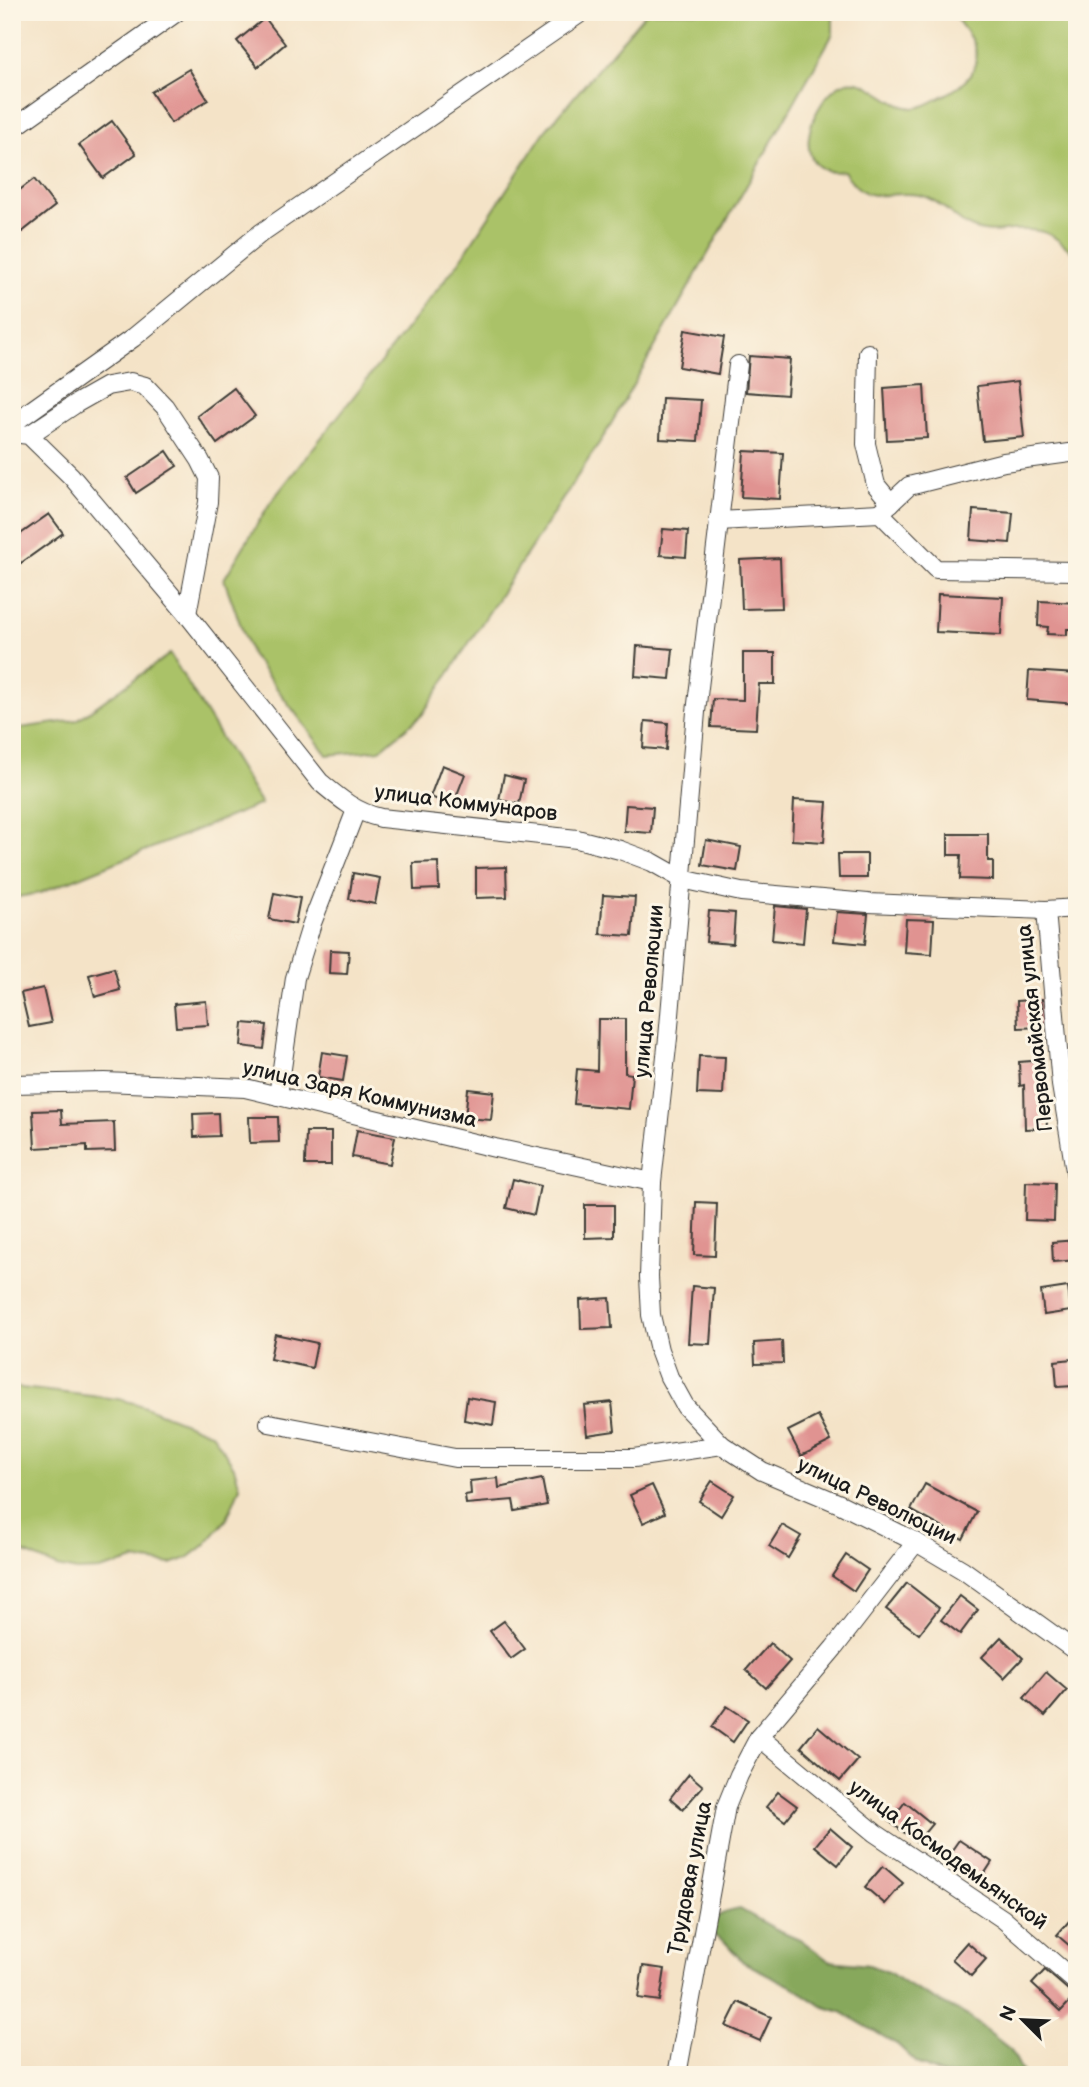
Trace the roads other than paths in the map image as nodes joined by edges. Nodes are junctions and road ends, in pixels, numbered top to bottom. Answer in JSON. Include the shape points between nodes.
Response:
{"nodes":[{"id":1,"x":177,"y":12,"type":"edge"},
{"id":2,"x":582,"y":12,"type":"edge"},
{"id":3,"x":12,"y":130,"type":"edge"},
{"id":4,"x":867,"y":353,"type":"dead end"},
{"id":5,"x":738,"y":365,"type":"dead end"},
{"id":6,"x":12,"y":424,"type":"edge"},
{"id":7,"x":20,"y":434,"type":"edge"},
{"id":8,"x":1077,"y":452,"type":"edge"},
{"id":9,"x":885,"y":508,"type":"junction"},
{"id":10,"x":718,"y":521,"type":"junction"},
{"id":11,"x":1077,"y":571,"type":"edge"},
{"id":12,"x":187,"y":614,"type":"junction"},
{"id":13,"x":356,"y":810,"type":"junction"},
{"id":14,"x":682,"y":879,"type":"junction"},
{"id":15,"x":1077,"y":908,"type":"edge"},
{"id":16,"x":1046,"y":910,"type":"junction"},
{"id":17,"x":12,"y":1084,"type":"edge"},
{"id":18,"x":278,"y":1096,"type":"junction"},
{"id":19,"x":652,"y":1182,"type":"junction"},
{"id":20,"x":1077,"y":1183,"type":"edge"},
{"id":21,"x":269,"y":1423,"type":"dead end"},
{"id":22,"x":722,"y":1446,"type":"junction"},
{"id":23,"x":916,"y":1542,"type":"junction"},
{"id":24,"x":1077,"y":1652,"type":"edge"},
{"id":25,"x":759,"y":1737,"type":"junction"},
{"id":26,"x":1077,"y":1983,"type":"edge"},
{"id":27,"x":677,"y":2075,"type":"edge"}],
"edges":[{"from":1,"to":3,"type":"street"},
{"from":2,"to":6,"type":"street","via":[[261,233],[133,338]]},
{"from":4,"to":9,"type":"street","via":[[866,444]]},
{"from":5,"to":10,"type":"street","name":"улица Революции"},
{"from":7,"to":12,"type":"street","name":"улица Коммунаров","via":[[71,477]]},
{"from":7,"to":12,"type":"street","via":[[107,386],[130,382],[145,386],[165,407],[209,478]]},
{"from":8,"to":9,"type":"street","via":[[1003,462],[909,486]]},
{"from":9,"to":10,"type":"street"},
{"from":9,"to":11,"type":"street","via":[[936,569]]},
{"from":10,"to":14,"type":"street","name":"улица Революции"},
{"from":12,"to":13,"type":"street","name":"улица Коммунаров","via":[[320,782]]},
{"from":13,"to":14,"type":"street","name":"улица Коммунаров","via":[[381,818],[577,839],[652,862]]},
{"from":13,"to":18,"type":"street","via":[[295,978]]},
{"from":14,"to":16,"type":"street","name":"улица Коммунаров","via":[[741,892],[856,902]]},
{"from":14,"to":19,"type":"street","name":"улица Революции"},
{"from":15,"to":16,"type":"street","name":"улица Коммунаров"},
{"from":16,"to":20,"type":"street","name":"Первомайская улица","via":[[1061,1086]]},
{"from":17,"to":18,"type":"street","name":"улица Заря Коммунизма","via":[[106,1082],[245,1088]]},
{"from":18,"to":19,"type":"street","name":"улица Заря Коммунизма"},
{"from":19,"to":22,"type":"street","name":"улица Революции","via":[[649,1277],[659,1350],[685,1406]]},
{"from":21,"to":22,"type":"street","via":[[456,1458],[634,1458]]},
{"from":22,"to":23,"type":"street","name":"улица Революции","via":[[762,1471]]},
{"from":23,"to":24,"type":"street","name":"улица Революции"},
{"from":23,"to":25,"type":"street","name":"Трудовая улица"},
{"from":25,"to":26,"type":"street","name":"улица Космодемьянской","via":[[875,1833],[1003,1919]]},
{"from":25,"to":27,"type":"street","name":"Трудовая улица","via":[[726,1807]]}]}
